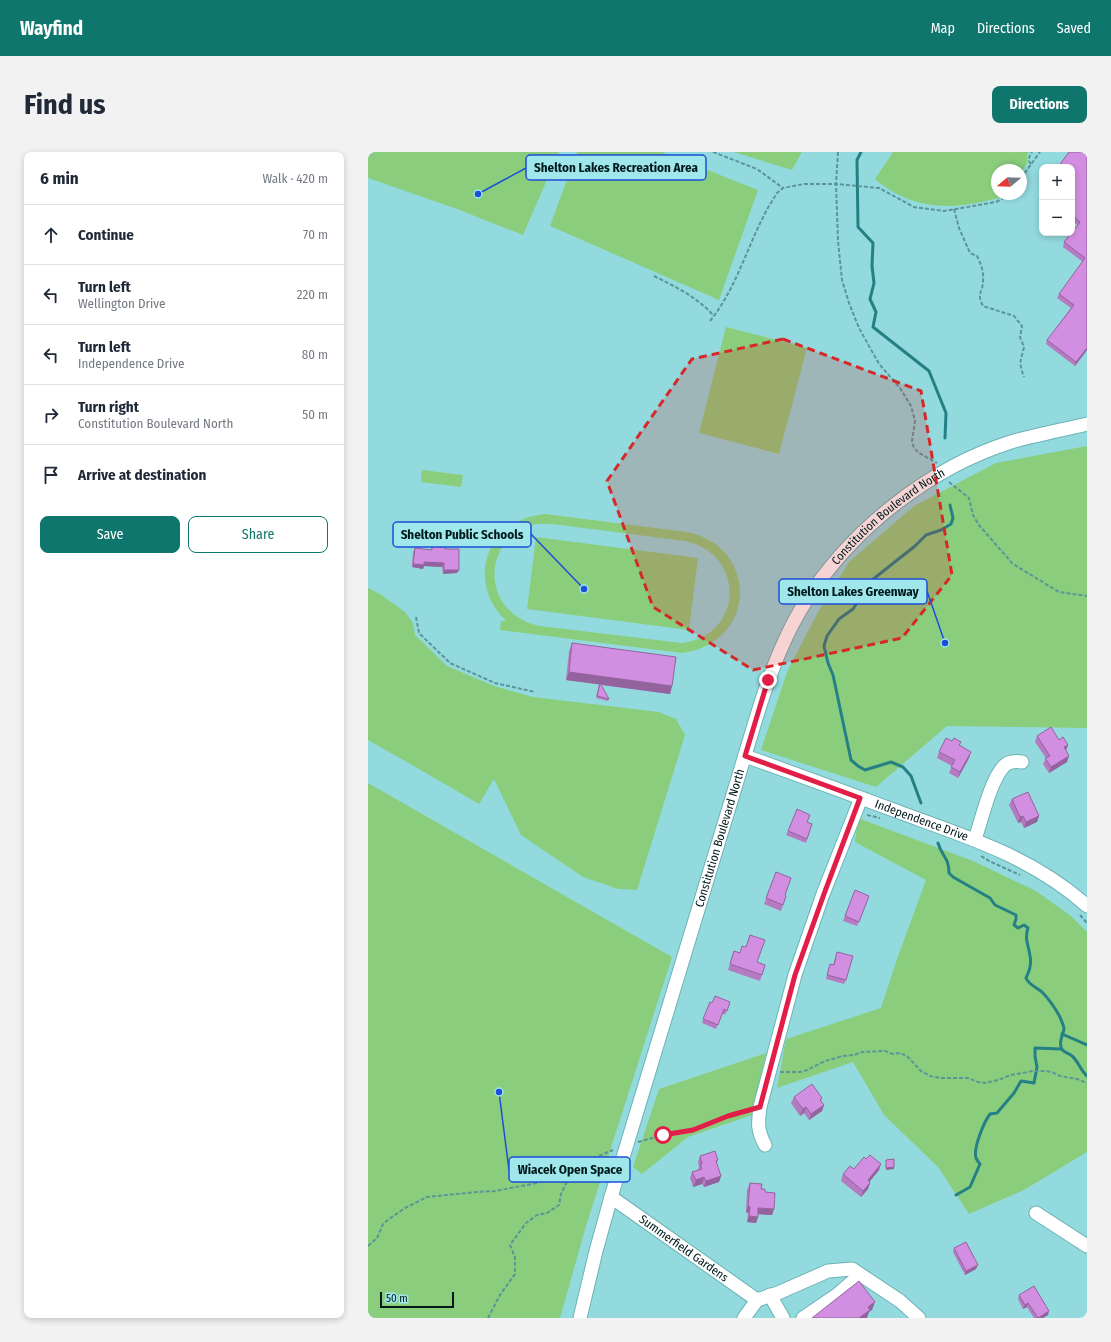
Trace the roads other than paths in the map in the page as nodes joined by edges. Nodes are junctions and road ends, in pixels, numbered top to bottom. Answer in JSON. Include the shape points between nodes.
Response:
{"nodes":[{"id":1,"x":1087,"y":424,"type":"edge"},
{"id":2,"x":745,"y":756,"type":"junction"},
{"id":3,"x":1022,"y":762,"type":"dead end"},
{"id":4,"x":860,"y":798,"type":"junction"},
{"id":5,"x":975,"y":839,"type":"junction"},
{"id":6,"x":1083,"y":910,"type":"edge"},
{"id":7,"x":765,"y":1145,"type":"dead end"},
{"id":8,"x":611,"y":1197,"type":"junction"},
{"id":9,"x":1036,"y":1213,"type":"dead end"},
{"id":10,"x":1087,"y":1246,"type":"edge"},
{"id":11,"x":860,"y":1275,"type":"junction"},
{"id":12,"x":770,"y":1295,"type":"junction"},
{"id":13,"x":757,"y":1300,"type":"junction"},
{"id":14,"x":580,"y":1318,"type":"edge"},
{"id":15,"x":744,"y":1318,"type":"edge"},
{"id":16,"x":783,"y":1318,"type":"edge"},
{"id":17,"x":803,"y":1318,"type":"edge"},
{"id":18,"x":919,"y":1318,"type":"edge"}],
"edges":[{"from":1,"to":2,"type":"street","name":"Constitution Boulevard North","via":[[1010,443],[956,466],[914,490],[868,528],[820,580],[790,629],[768,680]]},
{"from":2,"to":4,"type":"street","name":"Independence Drive"},
{"from":2,"to":8,"type":"street","name":"Constitution Boulevard North"},
{"from":3,"to":5,"type":"street","via":[[1013,761],[1005,766],[997,778],[990,791]]},
{"from":4,"to":5,"type":"street","name":"Independence Drive"},
{"from":4,"to":7,"type":"street","via":[[795,975],[768,1072],[758,1124],[759,1135]]},
{"from":5,"to":6,"type":"street","name":"Independence Drive","via":[[1043,873]]},
{"from":8,"to":13,"type":"street","name":"Summerfield Gardens"},
{"from":8,"to":14,"type":"street","name":"Constitution Boulevard North"},
{"from":9,"to":10,"type":"street"},
{"from":11,"to":12,"type":"street","via":[[852,1269],[828,1271]]},
{"from":11,"to":17,"type":"street","via":[[837,1295]]},
{"from":11,"to":18,"type":"street","via":[[900,1301]]},
{"from":12,"to":13,"type":"street"},
{"from":12,"to":16,"type":"street"},
{"from":13,"to":15,"type":"street"}]}
